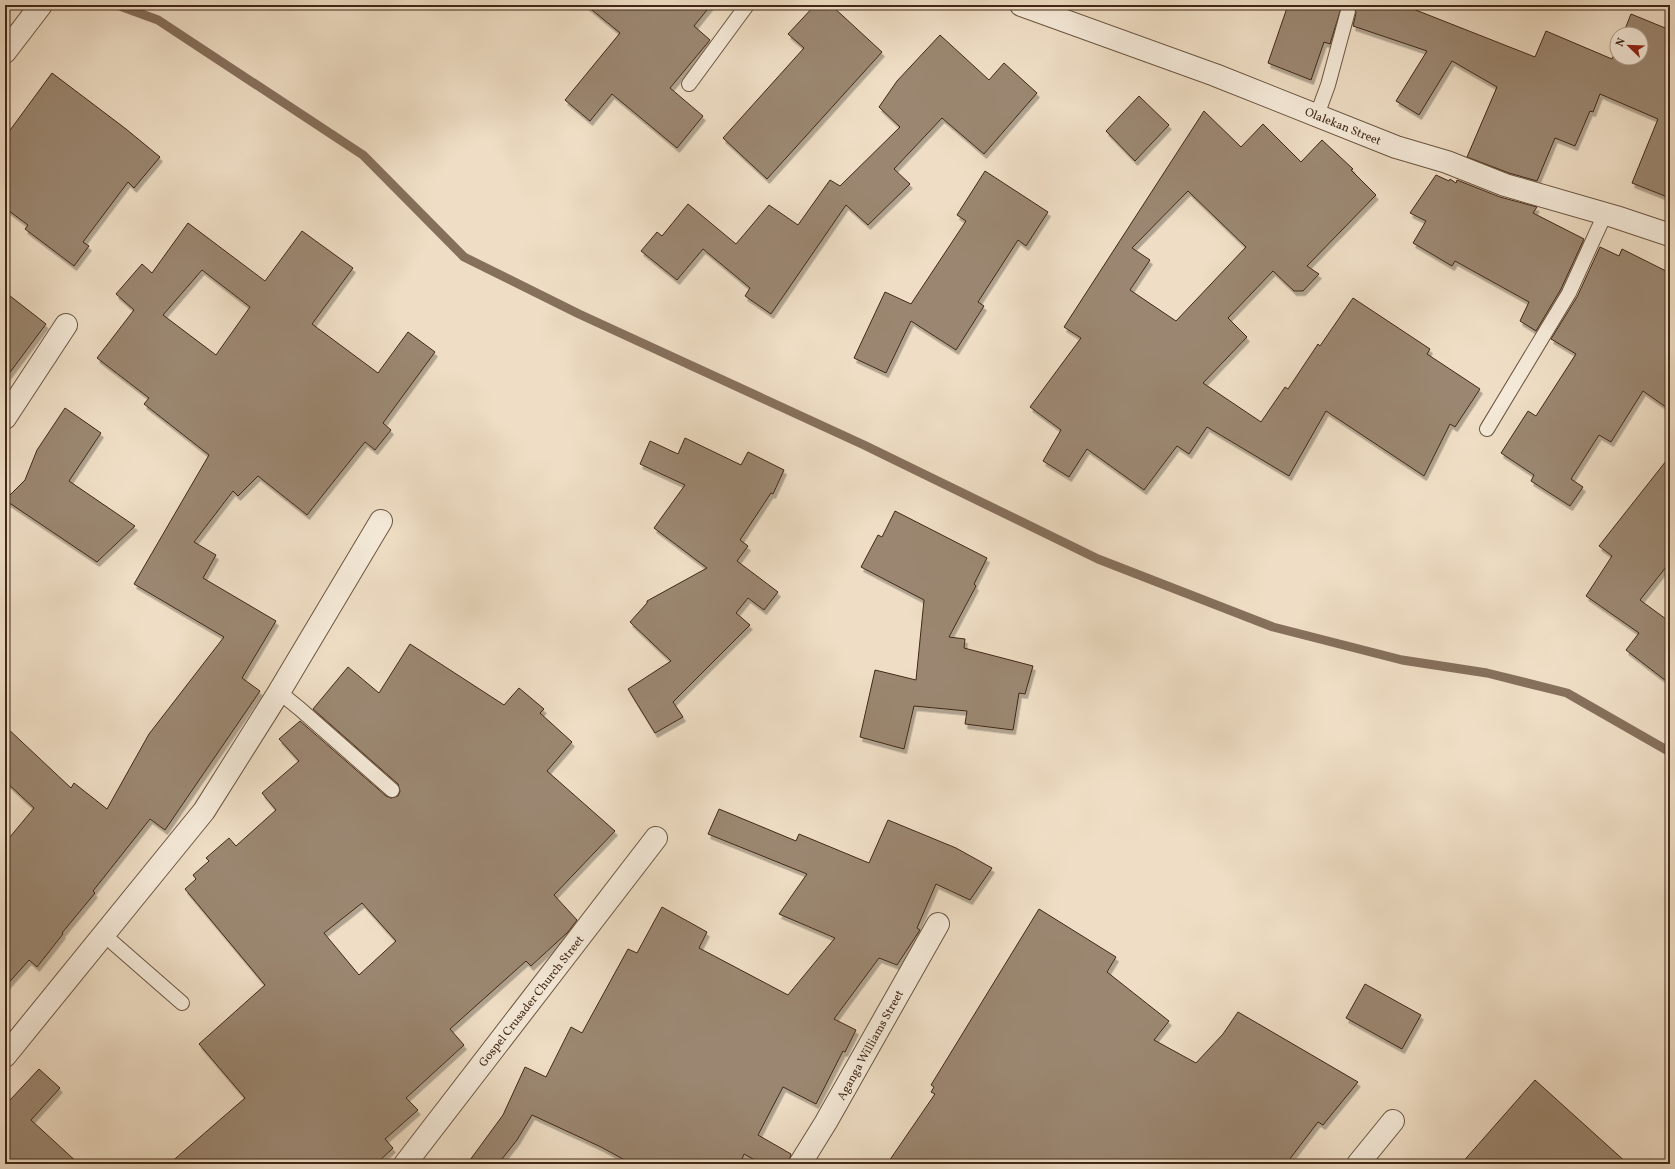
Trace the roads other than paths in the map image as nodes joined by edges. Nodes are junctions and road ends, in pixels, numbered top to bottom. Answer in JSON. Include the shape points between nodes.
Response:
{"nodes":[{"id":1,"x":41,"y":5,"type":"edge"},
{"id":2,"x":747,"y":5,"type":"edge"},
{"id":3,"x":1021,"y":5,"type":"edge"},
{"id":4,"x":1348,"y":11,"type":"dead end"},
{"id":5,"x":5,"y":52,"type":"edge"},
{"id":6,"x":689,"y":84,"type":"dead end"},
{"id":7,"x":1317,"y":115,"type":"junction"},
{"id":8,"x":1606,"y":214,"type":"junction"},
{"id":9,"x":1670,"y":235,"type":"edge"},
{"id":10,"x":66,"y":326,"type":"dead end"},
{"id":11,"x":5,"y":418,"type":"edge"},
{"id":12,"x":1487,"y":429,"type":"dead end"},
{"id":13,"x":381,"y":521,"type":"dead end"},
{"id":14,"x":279,"y":692,"type":"junction"},
{"id":15,"x":392,"y":790,"type":"dead end"},
{"id":16,"x":656,"y":838,"type":"dead end"},
{"id":17,"x":938,"y":924,"type":"dead end"},
{"id":18,"x":103,"y":934,"type":"junction"},
{"id":19,"x":182,"y":1002,"type":"dead end"},
{"id":20,"x":5,"y":1056,"type":"edge"},
{"id":21,"x":1393,"y":1121,"type":"dead end"},
{"id":22,"x":405,"y":1164,"type":"edge"},
{"id":23,"x":800,"y":1164,"type":"edge"},
{"id":24,"x":1358,"y":1164,"type":"edge"}],
"edges":[{"from":1,"to":5,"type":"street"},
{"from":2,"to":6,"type":"lane"},
{"from":3,"to":7,"type":"street","name":"Olalekan Street","via":[[1215,74]]},
{"from":4,"to":7,"type":"lane"},
{"from":7,"to":8,"type":"street","name":"Olalekan Street","via":[[1396,147],[1447,162],[1505,185]]},
{"from":8,"to":9,"type":"street","name":"Olalekan Street"},
{"from":8,"to":12,"type":"lane","via":[[1569,293]]},
{"from":10,"to":11,"type":"street"},
{"from":13,"to":14,"type":"street"},
{"from":14,"to":15,"type":"lane"},
{"from":14,"to":18,"type":"street","via":[[204,811]]},
{"from":16,"to":22,"type":"street","name":"Gospel Crusader Church Street"},
{"from":17,"to":23,"type":"street","name":"Aganga Williams Street"},
{"from":18,"to":19,"type":"lane"},
{"from":18,"to":20,"type":"street"},
{"from":21,"to":24,"type":"street"}]}
